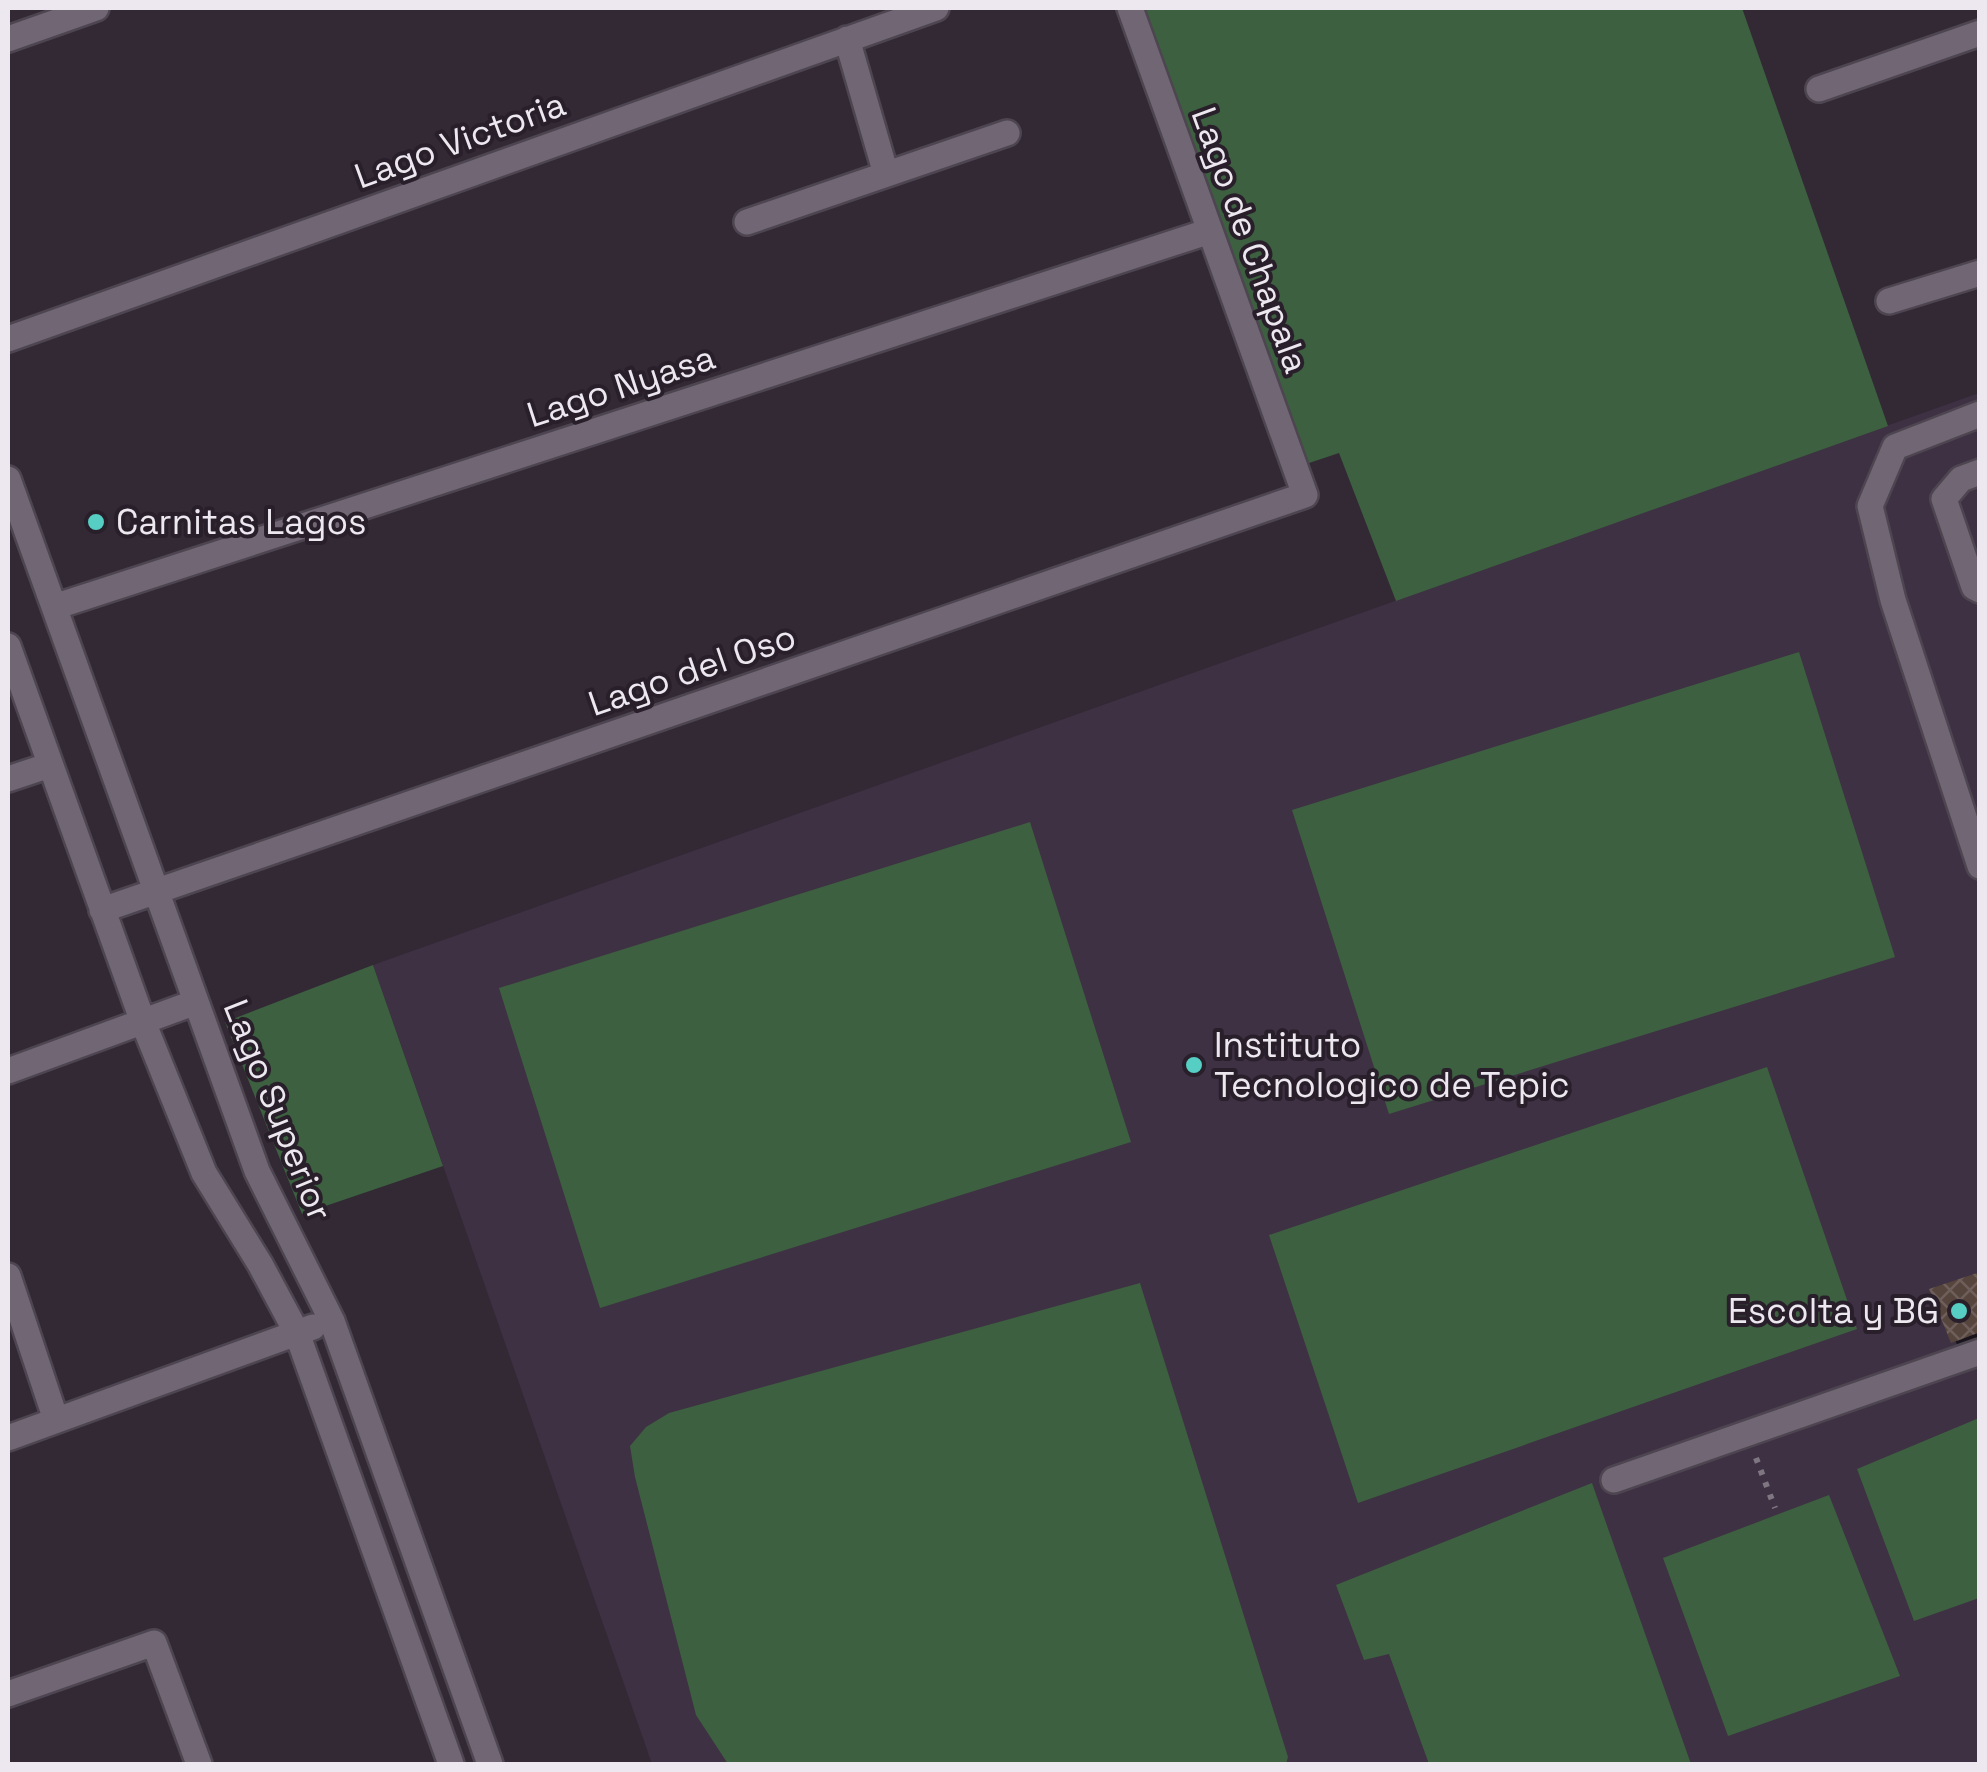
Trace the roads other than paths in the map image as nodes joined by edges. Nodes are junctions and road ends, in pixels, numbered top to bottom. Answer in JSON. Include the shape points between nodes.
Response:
{"nodes":[{"id":1,"x":96,"y":8,"type":"edge"},
{"id":2,"x":936,"y":8,"type":"edge"},
{"id":3,"x":1130,"y":8,"type":"edge"},
{"id":4,"x":1980,"y":33,"type":"edge"},
{"id":5,"x":8,"y":39,"type":"edge"},
{"id":6,"x":847,"y":39,"type":"junction"},
{"id":7,"x":1819,"y":89,"type":"dead end"},
{"id":8,"x":1008,"y":133,"type":"dead end"},
{"id":9,"x":886,"y":174,"type":"junction"},
{"id":10,"x":747,"y":222,"type":"dead end"},
{"id":11,"x":1210,"y":231,"type":"junction"},
{"id":12,"x":1980,"y":273,"type":"edge"},
{"id":13,"x":1889,"y":301,"type":"dead end"},
{"id":14,"x":8,"y":340,"type":"edge"},
{"id":15,"x":1980,"y":414,"type":"edge"},
{"id":16,"x":1980,"y":472,"type":"edge"},
{"id":17,"x":8,"y":479,"type":"edge"},
{"id":18,"x":1305,"y":495,"type":"joint"},
{"id":19,"x":1980,"y":590,"type":"edge"},
{"id":20,"x":54,"y":607,"type":"junction"},
{"id":21,"x":8,"y":646,"type":"edge"},
{"id":22,"x":50,"y":765,"type":"junction"},
{"id":23,"x":8,"y":778,"type":"edge"},
{"id":24,"x":1980,"y":866,"type":"edge"},
{"id":25,"x":156,"y":892,"type":"junction"},
{"id":26,"x":102,"y":910,"type":"junction"},
{"id":27,"x":196,"y":1002,"type":"junction"},
{"id":28,"x":143,"y":1022,"type":"junction"},
{"id":29,"x":8,"y":1071,"type":"edge"},
{"id":30,"x":8,"y":1276,"type":"edge"},
{"id":31,"x":332,"y":1320,"type":"junction"},
{"id":32,"x":298,"y":1333,"type":"junction"},
{"id":33,"x":1980,"y":1352,"type":"edge"},
{"id":34,"x":56,"y":1420,"type":"junction"},
{"id":35,"x":8,"y":1438,"type":"edge"},
{"id":36,"x":1614,"y":1480,"type":"dead end"},
{"id":37,"x":8,"y":1694,"type":"edge"},
{"id":38,"x":199,"y":1764,"type":"edge"},
{"id":39,"x":451,"y":1764,"type":"edge"},
{"id":40,"x":490,"y":1764,"type":"edge"}],
"edges":[{"from":1,"to":5,"type":"street"},
{"from":2,"to":6,"type":"street","name":"Lago Victoria"},
{"from":3,"to":11,"type":"street","name":"Lago de Chapala"},
{"from":4,"to":7,"type":"street"},
{"from":6,"to":9,"type":"street"},
{"from":6,"to":14,"type":"street","name":"Lago Victoria"},
{"from":8,"to":9,"type":"street"},
{"from":9,"to":10,"type":"street"},
{"from":11,"to":18,"type":"street","name":"Lago de Chapala"},
{"from":11,"to":20,"type":"street","name":"Lago Nyasa"},
{"from":12,"to":13,"type":"street"},
{"from":15,"to":24,"type":"street","via":[[1894,446],[1870,506],[1893,600]]},
{"from":16,"to":19,"type":"street","via":[[1961,479],[1944,499]]},
{"from":17,"to":20,"type":"street","name":"Lago Superior"},
{"from":18,"to":25,"type":"street","name":"Lago del Oso"},
{"from":20,"to":25,"type":"street","name":"Lago Superior"},
{"from":21,"to":22,"type":"street"},
{"from":22,"to":23,"type":"street"},
{"from":22,"to":26,"type":"street"},
{"from":25,"to":26,"type":"street","name":"Lago del Oso"},
{"from":25,"to":27,"type":"street","name":"Lago Superior"},
{"from":26,"to":28,"type":"street"},
{"from":27,"to":28,"type":"street"},
{"from":27,"to":31,"type":"street","name":"Lago Superior","via":[[258,1171]]},
{"from":28,"to":29,"type":"street"},
{"from":28,"to":32,"type":"street","via":[[204,1173]]},
{"from":30,"to":34,"type":"street"},
{"from":31,"to":32,"type":"street"},
{"from":31,"to":40,"type":"street","name":"Lago Superior"},
{"from":32,"to":34,"type":"street"},
{"from":32,"to":39,"type":"street"},
{"from":33,"to":36,"type":"street"},
{"from":34,"to":35,"type":"street"},
{"from":37,"to":38,"type":"street","via":[[154,1643]]}]}
